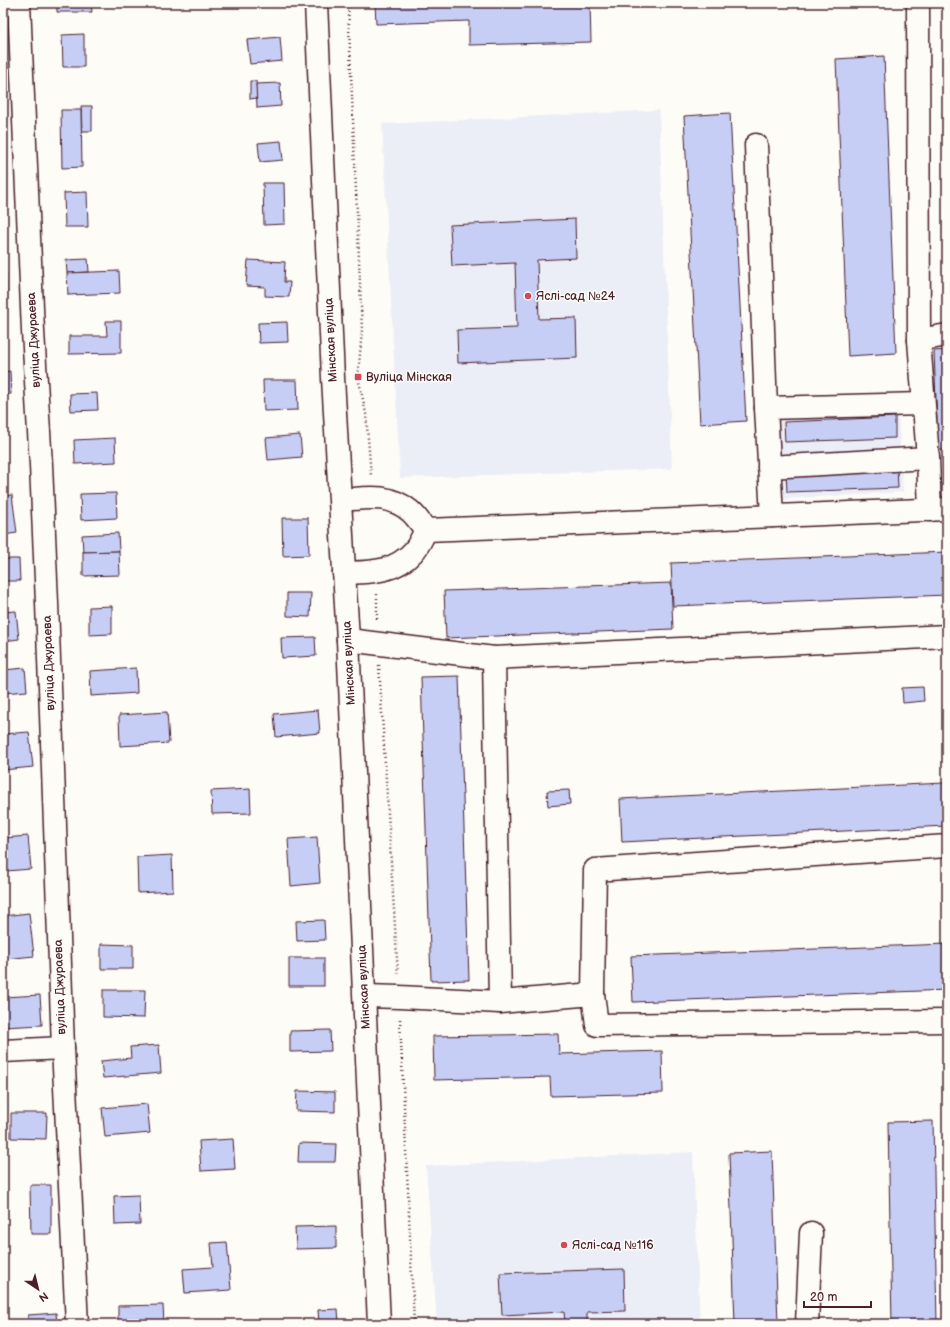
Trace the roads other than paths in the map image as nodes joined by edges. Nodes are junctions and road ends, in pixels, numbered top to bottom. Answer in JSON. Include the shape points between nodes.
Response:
{"nodes":[{"id":1,"x":19,"y":3,"type":"edge"},
{"id":2,"x":316,"y":3,"type":"edge"},
{"id":3,"x":918,"y":3,"type":"edge"},
{"id":4,"x":756,"y":145,"type":"dead end"},
{"id":5,"x":947,"y":334,"type":"edge"},
{"id":6,"x":919,"y":340,"type":"junction"},
{"id":7,"x":923,"y":404,"type":"junction"},
{"id":8,"x":766,"y":408,"type":"junction"},
{"id":9,"x":928,"y":458,"type":"junction"},
{"id":10,"x":769,"y":467,"type":"junction"},
{"id":11,"x":341,"y":500,"type":"junction"},
{"id":12,"x":939,"y":510,"type":"edge"},
{"id":13,"x":772,"y":516,"type":"junction"},
{"id":14,"x":426,"y":530,"type":"junction"},
{"id":15,"x":344,"y":573,"type":"junction"},
{"id":16,"x":947,"y":636,"type":"edge"},
{"id":17,"x":348,"y":640,"type":"junction"},
{"id":18,"x":494,"y":658,"type":"junction"},
{"id":19,"x":947,"y":846,"type":"edge"},
{"id":20,"x":593,"y":994,"type":"junction"},
{"id":21,"x":365,"y":996,"type":"junction"},
{"id":22,"x":500,"y":1002,"type":"junction"},
{"id":23,"x":947,"y":1021,"type":"edge"},
{"id":24,"x":62,"y":1048,"type":"junction"},
{"id":25,"x":3,"y":1051,"type":"edge"},
{"id":26,"x":811,"y":1233,"type":"dead end"},
{"id":27,"x":77,"y":1324,"type":"edge"},
{"id":28,"x":378,"y":1324,"type":"edge"},
{"id":29,"x":807,"y":1324,"type":"edge"}],
"edges":[{"from":1,"to":24,"type":"street","name":"вуліца Джураева","via":[[47,596]]},
{"from":2,"to":11,"type":"street","name":"Мінская вуліца"},
{"from":3,"to":6,"type":"street"},
{"from":4,"to":8,"type":"street"},
{"from":5,"to":6,"type":"street"},
{"from":6,"to":7,"type":"street"},
{"from":7,"to":8,"type":"street"},
{"from":7,"to":9,"type":"street"},
{"from":8,"to":10,"type":"street"},
{"from":9,"to":10,"type":"street"},
{"from":9,"to":12,"type":"street"},
{"from":10,"to":13,"type":"street"},
{"from":11,"to":14,"type":"street","via":[[393,500],[411,511]]},
{"from":11,"to":15,"type":"street","name":"Мінская вуліца"},
{"from":12,"to":13,"type":"street"},
{"from":13,"to":14,"type":"street"},
{"from":14,"to":15,"type":"street","via":[[414,552],[395,566],[376,572]]},
{"from":15,"to":17,"type":"street","name":"Мінская вуліца"},
{"from":16,"to":18,"type":"street"},
{"from":17,"to":18,"type":"street"},
{"from":17,"to":21,"type":"street","name":"Мінская вуліца"},
{"from":18,"to":22,"type":"street"},
{"from":19,"to":20,"type":"street","via":[[595,870]]},
{"from":20,"to":22,"type":"street"},
{"from":20,"to":23,"type":"street","via":[[597,1025]]},
{"from":21,"to":22,"type":"street"},
{"from":21,"to":28,"type":"street","name":"Мінская вуліца"},
{"from":24,"to":25,"type":"street"},
{"from":24,"to":27,"type":"street","name":"вуліца Джураева"},
{"from":26,"to":29,"type":"street"}]}
